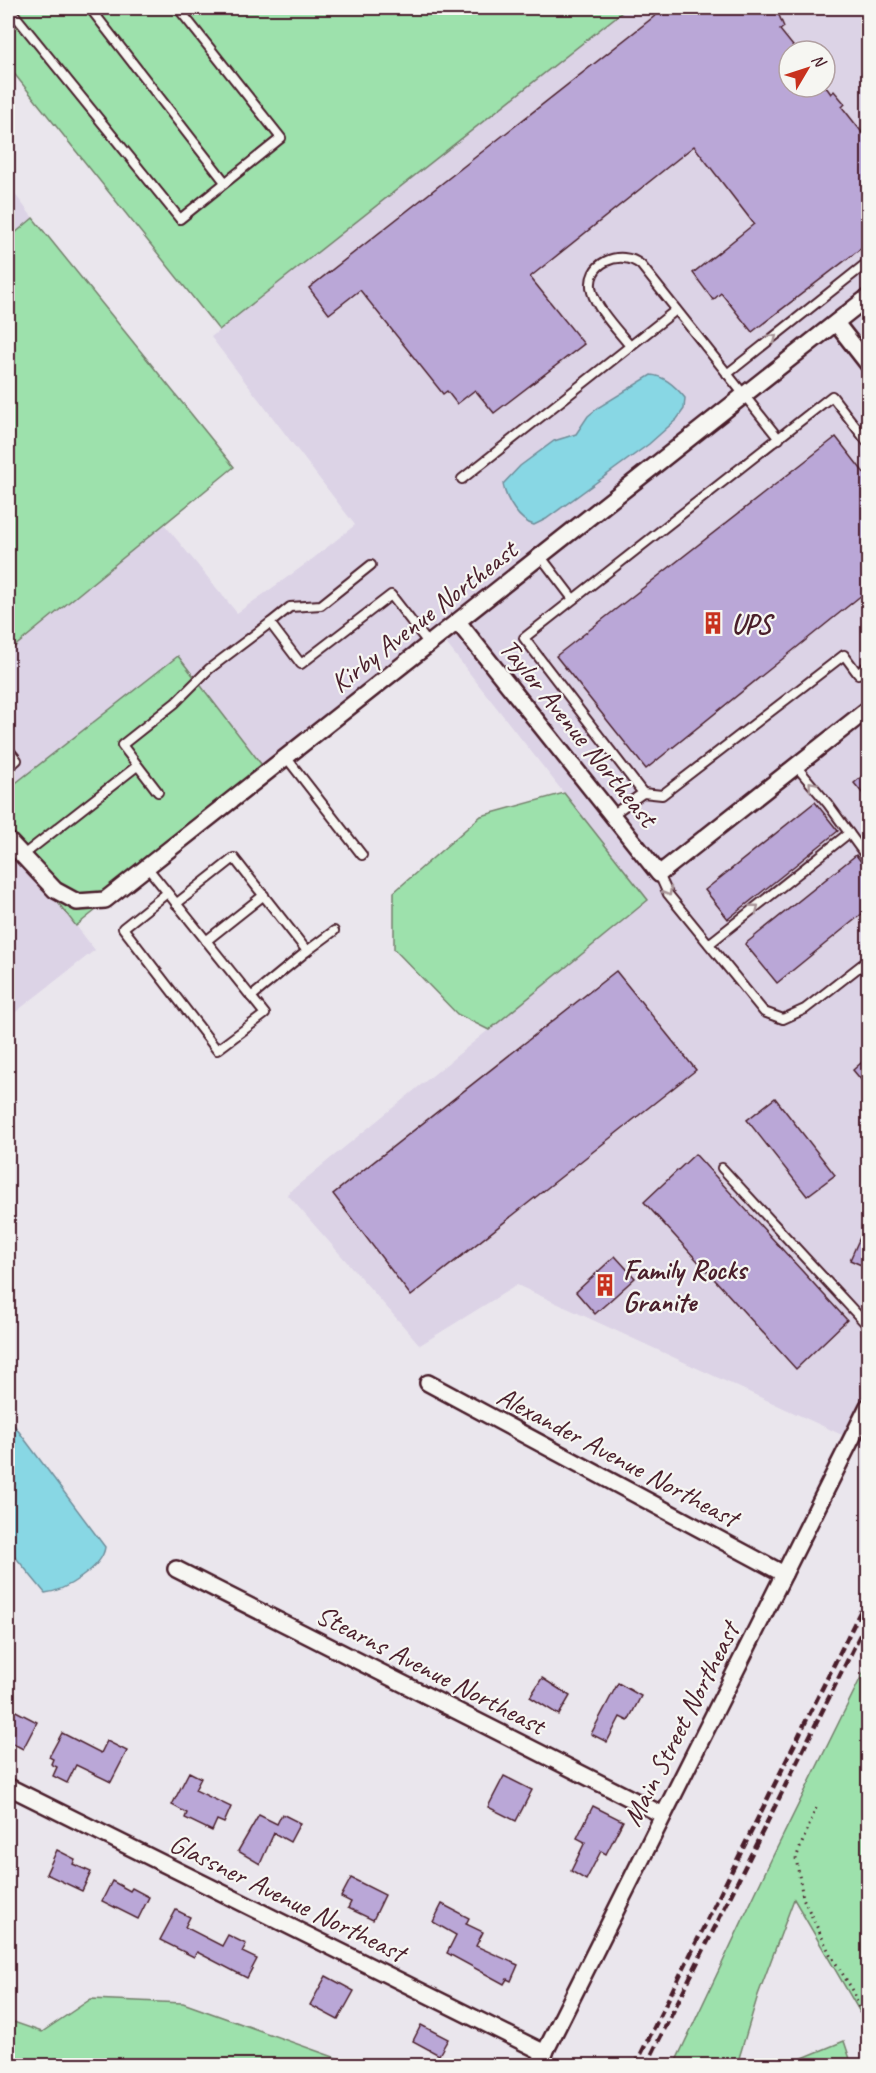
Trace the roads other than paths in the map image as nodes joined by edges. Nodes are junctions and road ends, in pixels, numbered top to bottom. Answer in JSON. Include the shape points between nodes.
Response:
{"nodes":[{"id":1,"x":9,"y":8,"type":"edge"},
{"id":2,"x":90,"y":8,"type":"edge"},
{"id":3,"x":178,"y":8,"type":"edge"},
{"id":4,"x":225,"y":182,"type":"junction"},
{"id":5,"x":868,"y":262,"type":"edge"},
{"id":6,"x":868,"y":297,"type":"edge"},
{"id":7,"x":676,"y":310,"type":"junction"},
{"id":8,"x":836,"y":323,"type":"junction"},
{"id":9,"x":630,"y":346,"type":"junction"},
{"id":10,"x":868,"y":364,"type":"edge"},
{"id":11,"x":727,"y":374,"type":"junction"},
{"id":12,"x":744,"y":396,"type":"junction"},
{"id":13,"x":779,"y":439,"type":"junction"},
{"id":14,"x":868,"y":443,"type":"edge"},
{"id":15,"x":462,"y":479,"type":"dead end"},
{"id":16,"x":540,"y":557,"type":"junction"},
{"id":17,"x":371,"y":565,"type":"dead end"},
{"id":18,"x":573,"y":599,"type":"junction"},
{"id":19,"x":458,"y":622,"type":"junction"},
{"id":20,"x":270,"y":623,"type":"junction"},
{"id":21,"x":429,"y":644,"type":"junction"},
{"id":22,"x":868,"y":665,"type":"edge"},
{"id":23,"x":868,"y":709,"type":"edge"},
{"id":24,"x":8,"y":749,"type":"edge"},
{"id":25,"x":286,"y":757,"type":"junction"},
{"id":26,"x":137,"y":766,"type":"junction"},
{"id":27,"x":796,"y":766,"type":"junction"},
{"id":28,"x":8,"y":768,"type":"edge"},
{"id":29,"x":158,"y":792,"type":"dead end"},
{"id":30,"x":643,"y":793,"type":"junction"},
{"id":31,"x":612,"y":815,"type":"junction"},
{"id":32,"x":849,"y":833,"type":"junction"},
{"id":33,"x":8,"y":840,"type":"edge"},
{"id":34,"x":363,"y":855,"type":"dead end"},
{"id":35,"x":22,"y":856,"type":"junction"},
{"id":36,"x":868,"y":860,"type":"edge"},
{"id":37,"x":147,"y":867,"type":"junction"},
{"id":38,"x":659,"y":874,"type":"junction"},
{"id":39,"x":167,"y":893,"type":"junction"},
{"id":40,"x":264,"y":895,"type":"junction"},
{"id":41,"x":176,"y":904,"type":"junction"},
{"id":42,"x":334,"y":931,"type":"dead end"},
{"id":43,"x":206,"y":941,"type":"junction"},
{"id":44,"x":709,"y":944,"type":"junction"},
{"id":45,"x":308,"y":951,"type":"junction"},
{"id":46,"x":868,"y":960,"type":"edge"},
{"id":47,"x":251,"y":997,"type":"junction"},
{"id":48,"x":722,"y":1168,"type":"dead end"},
{"id":49,"x":868,"y":1326,"type":"edge"},
{"id":50,"x":428,"y":1383,"type":"dead end"},
{"id":51,"x":868,"y":1406,"type":"edge"},
{"id":52,"x":176,"y":1569,"type":"dead end"},
{"id":53,"x":784,"y":1574,"type":"junction"},
{"id":54,"x":9,"y":1787,"type":"edge"},
{"id":55,"x":663,"y":1815,"type":"junction"},
{"id":56,"x":541,"y":2059,"type":"edge"}],
"edges":[{"from":1,"to":4,"type":"lane","via":[[180,219]]},
{"from":2,"to":4,"type":"lane"},
{"from":3,"to":4,"type":"lane","via":[[281,138]]},
{"from":11,"to":5,"type":"lane","one_way":true},
{"from":6,"to":8,"type":"street","name":"Kirby Avenue Northeast"},
{"from":7,"to":9,"type":"lane"},
{"from":7,"to":9,"type":"lane","via":[[634,260],[615,257],[600,264],[591,280],[594,300]]},
{"from":7,"to":11,"type":"lane"},
{"from":8,"to":10,"type":"street"},
{"from":8,"to":12,"type":"street","name":"Kirby Avenue Northeast"},
{"from":9,"to":15,"type":"lane"},
{"from":11,"to":12,"type":"lane"},
{"from":12,"to":13,"type":"lane"},
{"from":12,"to":16,"type":"street","name":"Kirby Avenue Northeast"},
{"from":13,"to":14,"type":"lane","via":[[832,396]]},
{"from":13,"to":18,"type":"lane"},
{"from":16,"to":18,"type":"lane"},
{"from":16,"to":19,"type":"street","name":"Kirby Avenue Northeast"},
{"from":17,"to":20,"type":"lane","via":[[321,605],[291,607]]},
{"from":18,"to":30,"type":"lane","via":[[524,638]]},
{"from":19,"to":21,"type":"street","name":"Kirby Avenue Northeast"},
{"from":19,"to":31,"type":"street","name":"Taylor Avenue Northeast"},
{"from":20,"to":21,"type":"lane","via":[[301,664],[391,595]]},
{"from":20,"to":26,"type":"lane","via":[[209,669],[175,703],[122,745]]},
{"from":21,"to":25,"type":"street","name":"Kirby Avenue Northeast"},
{"from":22,"to":30,"type":"lane","via":[[858,674],[844,655],[662,795]]},
{"from":23,"to":27,"type":"street"},
{"from":24,"to":28,"type":"lane","via":[[17,760]]},
{"from":25,"to":34,"type":"lane"},
{"from":25,"to":37,"type":"street","name":"Kirby Avenue Northeast"},
{"from":26,"to":29,"type":"lane"},
{"from":26,"to":35,"type":"lane"},
{"from":32,"to":27,"type":"lane","one_way":true},
{"from":27,"to":38,"type":"street"},
{"from":30,"to":31,"type":"lane"},
{"from":31,"to":38,"type":"street","name":"Taylor Avenue Northeast"},
{"from":32,"to":36,"type":"lane"},
{"from":44,"to":32,"type":"lane","one_way":true},
{"from":33,"to":35,"type":"street","name":"Kirby Avenue Northeast"},
{"from":35,"to":37,"type":"street","name":"Kirby Avenue Northeast","via":[[55,890],[77,902],[105,900]]},
{"from":37,"to":39,"type":"lane"},
{"from":38,"to":44,"type":"lane","one_way":true,"via":[[668,894]]},
{"from":39,"to":41,"type":"lane"},
{"from":39,"to":47,"type":"lane","via":[[123,928],[218,1050],[265,1014]]},
{"from":40,"to":41,"type":"lane","via":[[234,858]]},
{"from":40,"to":43,"type":"lane"},
{"from":40,"to":45,"type":"lane"},
{"from":41,"to":43,"type":"lane"},
{"from":42,"to":45,"type":"lane"},
{"from":43,"to":47,"type":"lane"},
{"from":44,"to":46,"type":"lane","via":[[764,1012],[783,1019],[805,1009]]},
{"from":45,"to":47,"type":"lane"},
{"from":48,"to":49,"type":"lane"},
{"from":50,"to":53,"type":"street","name":"Alexander Avenue Northeast"},
{"from":51,"to":53,"type":"street","name":"Main Street Northeast"},
{"from":52,"to":55,"type":"street","name":"Stearns Avenue Northeast"},
{"from":53,"to":55,"type":"street","name":"Main Street Northeast"},
{"from":54,"to":56,"type":"street","name":"Glassner Avenue Northeast"},
{"from":55,"to":56,"type":"street","name":"Main Street Northeast"}]}
